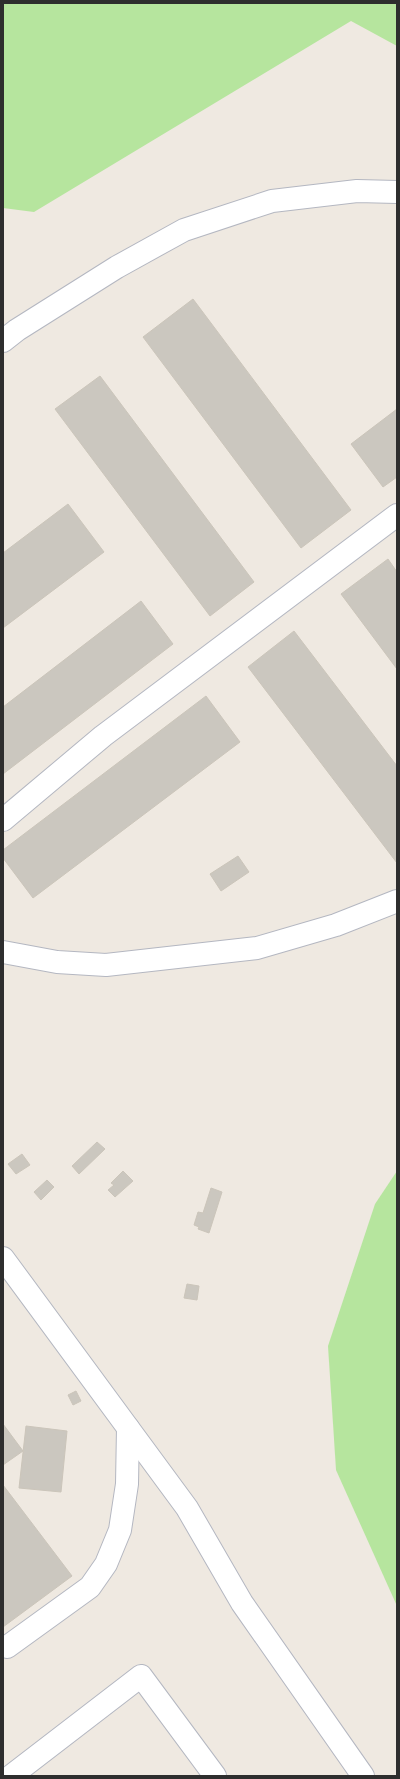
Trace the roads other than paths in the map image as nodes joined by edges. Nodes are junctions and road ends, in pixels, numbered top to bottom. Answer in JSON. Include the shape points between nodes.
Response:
{"nodes":[{"id":1,"x":397,"y":192,"type":"edge"},
{"id":2,"x":3,"y":341,"type":"edge"},
{"id":3,"x":397,"y":515,"type":"edge"},
{"id":4,"x":3,"y":820,"type":"edge"},
{"id":5,"x":397,"y":901,"type":"edge"},
{"id":6,"x":3,"y":952,"type":"edge"},
{"id":7,"x":3,"y":1258,"type":"edge"},
{"id":8,"x":128,"y":1428,"type":"junction"},
{"id":9,"x":7,"y":1647,"type":"dead end"},
{"id":10,"x":11,"y":1776,"type":"edge"},
{"id":11,"x":215,"y":1776,"type":"edge"},
{"id":12,"x":363,"y":1776,"type":"edge"}],
"edges":[{"from":1,"to":2,"type":"lane","via":[[357,191],[272,201],[184,230],[117,267]]},
{"from":3,"to":4,"type":"lane","via":[[103,736]]},
{"from":5,"to":6,"type":"lane","via":[[336,925],[256,948],[106,964],[58,962]]},
{"from":7,"to":8,"type":"lane"},
{"from":8,"to":9,"type":"lane","via":[[126,1484],[120,1530],[106,1564],[90,1587]]},
{"from":8,"to":12,"type":"lane","via":[[187,1508],[242,1603]]},
{"from":10,"to":11,"type":"lane","via":[[141,1676]]}]}
